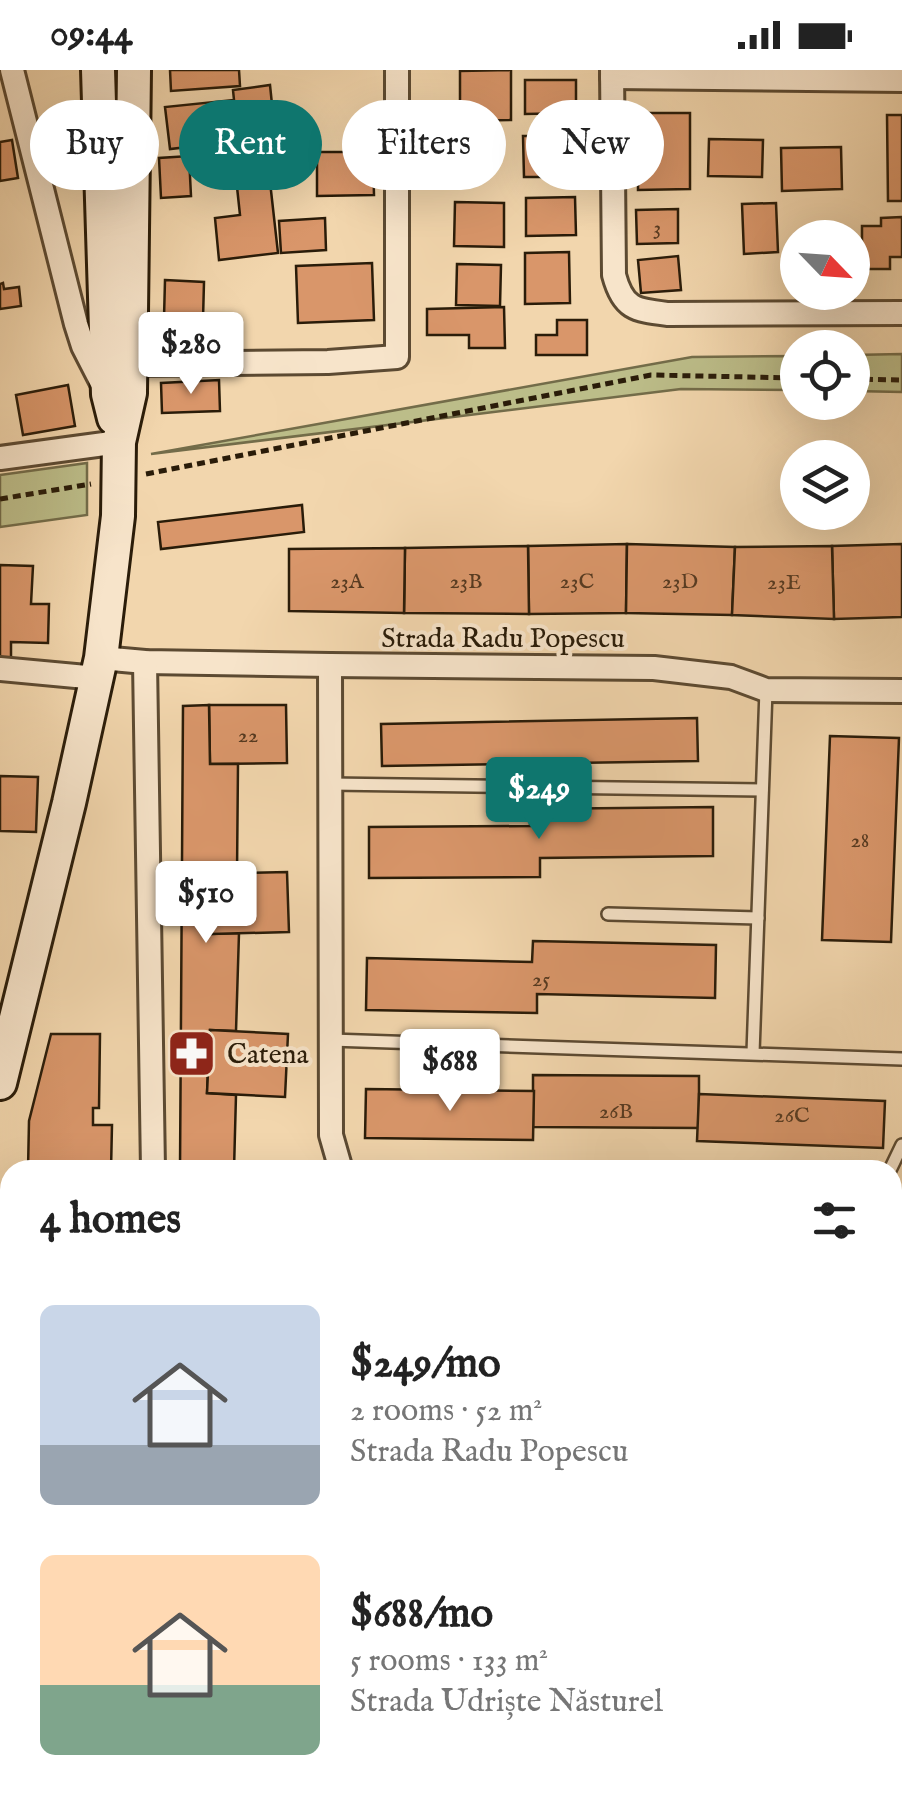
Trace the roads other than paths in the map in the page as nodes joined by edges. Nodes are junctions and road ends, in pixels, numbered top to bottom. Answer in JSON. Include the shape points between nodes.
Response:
{"nodes":[{"id":1,"x":12,"y":70,"type":"edge"},
{"id":2,"x":98,"y":70,"type":"edge"},
{"id":3,"x":134,"y":70,"type":"edge"},
{"id":4,"x":397,"y":70,"type":"edge"},
{"id":5,"x":612,"y":73,"type":"edge"},
{"id":6,"x":902,"y":80,"type":"edge"},
{"id":7,"x":902,"y":313,"type":"edge"},
{"id":8,"x":130,"y":364,"type":"junction"},
{"id":9,"x":108,"y":394,"type":"junction"},
{"id":10,"x":119,"y":442,"type":"junction"},
{"id":11,"x":0,"y":458,"type":"edge"},
{"id":12,"x":145,"y":662,"type":"junction"},
{"id":13,"x":330,"y":665,"type":"junction"},
{"id":14,"x":99,"y":668,"type":"junction"},
{"id":15,"x":0,"y":669,"type":"edge"},
{"id":16,"x":766,"y":690,"type":"junction"},
{"id":17,"x":902,"y":691,"type":"edge"},
{"id":18,"x":330,"y":784,"type":"junction"},
{"id":19,"x":762,"y":790,"type":"junction"},
{"id":20,"x":608,"y":914,"type":"dead end"},
{"id":21,"x":758,"y":918,"type":"junction"},
{"id":22,"x":331,"y":1040,"type":"junction"},
{"id":23,"x":752,"y":1053,"type":"junction"},
{"id":24,"x":902,"y":1059,"type":"edge"},
{"id":25,"x":0,"y":1082,"type":"edge"},
{"id":26,"x":153,"y":1160,"type":"edge"},
{"id":27,"x":338,"y":1160,"type":"edge"}],
"edges":[{"from":1,"to":9,"type":"street","via":[[76,324]]},
{"from":2,"to":9,"type":"main road"},
{"from":3,"to":8,"type":"main road"},
{"from":4,"to":8,"type":"street","via":[[397,357]]},
{"from":5,"to":6,"type":"street"},
{"from":5,"to":7,"type":"street","via":[[614,275],[627,304],[668,314]]},
{"from":8,"to":10,"type":"main road"},
{"from":9,"to":10,"type":"main road"},
{"from":10,"to":11,"type":"street"},
{"from":10,"to":14,"type":"main road","via":[[114,566]]},
{"from":12,"to":13,"type":"street","name":"Strada Radu Popescu"},
{"from":12,"to":14,"type":"street","name":"Strada Radu Popescu"},
{"from":12,"to":26,"type":"street"},
{"from":13,"to":16,"type":"street","name":"Strada Radu Popescu","via":[[654,668],[730,676]]},
{"from":13,"to":18,"type":"street"},
{"from":14,"to":15,"type":"street","name":"Strada Radu Popescu"},
{"from":14,"to":25,"type":"main road"},
{"from":16,"to":17,"type":"street","name":"Strada Radu Popescu"},
{"from":16,"to":19,"type":"lane"},
{"from":18,"to":19,"type":"lane"},
{"from":18,"to":22,"type":"street"},
{"from":19,"to":21,"type":"lane"},
{"from":20,"to":21,"type":"lane"},
{"from":21,"to":23,"type":"lane"},
{"from":22,"to":23,"type":"lane"},
{"from":22,"to":27,"type":"street","via":[[331,1134]]},
{"from":23,"to":24,"type":"lane"}]}
